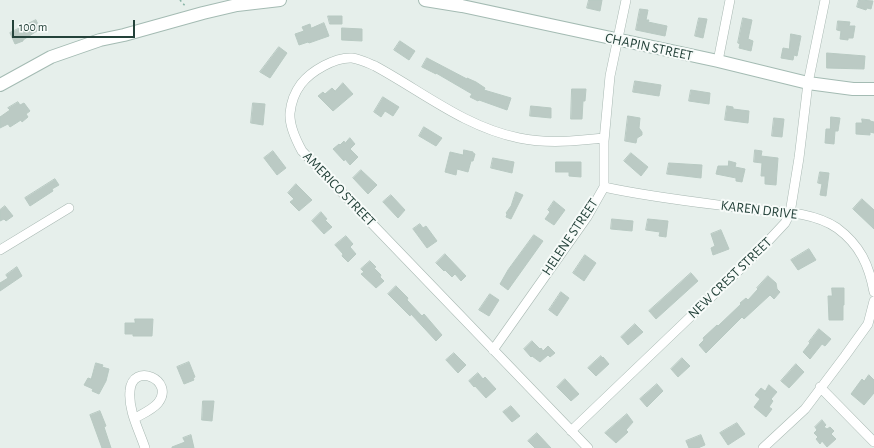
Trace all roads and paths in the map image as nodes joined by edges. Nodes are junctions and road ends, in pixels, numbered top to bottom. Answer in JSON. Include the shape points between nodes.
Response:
{"nodes":[{"id":1,"x":280,"y":0,"type":"edge"},
{"id":2,"x":425,"y":0,"type":"edge"},
{"id":3,"x":626,"y":0,"type":"edge"},
{"id":4,"x":730,"y":0,"type":"edge"},
{"id":5,"x":825,"y":0,"type":"edge"},
{"id":6,"x":618,"y":40,"type":"junction"},
{"id":7,"x":718,"y":62,"type":"junction"},
{"id":8,"x":808,"y":83,"type":"junction"},
{"id":9,"x":0,"y":85,"type":"edge"},
{"id":10,"x":874,"y":89,"type":"edge"},
{"id":11,"x":604,"y":138,"type":"junction"},
{"id":12,"x":604,"y":187,"type":"junction"},
{"id":13,"x":69,"y":208,"type":"dead end"},
{"id":14,"x":790,"y":213,"type":"junction"},
{"id":15,"x":0,"y":250,"type":"edge"},
{"id":16,"x":874,"y":292,"type":"edge"},
{"id":17,"x":874,"y":301,"type":"edge"},
{"id":18,"x":493,"y":350,"type":"junction"},
{"id":19,"x":820,"y":387,"type":"junction"},
{"id":20,"x":134,"y":418,"type":"junction"},
{"id":21,"x":571,"y":431,"type":"junction"},
{"id":22,"x":874,"y":442,"type":"edge"},
{"id":23,"x":145,"y":448,"type":"edge"},
{"id":24,"x":588,"y":448,"type":"edge"},
{"id":25,"x":763,"y":448,"type":"edge"}],
"edges":[{"from":1,"to":9,"type":"main road","via":[[237,5],[100,40],[51,56]]},
{"from":2,"to":6,"type":"main road","name":"CHAPIN STREET"},
{"from":3,"to":6,"type":"street","name":"HELENE STREET"},
{"from":4,"to":7,"type":"street"},
{"from":5,"to":8,"type":"street","name":"NEW CREST STREET"},
{"from":6,"to":7,"type":"main road","name":"CHAPIN STREET"},
{"from":6,"to":11,"type":"street","name":"HELENE STREET","via":[[610,76]]},
{"from":7,"to":8,"type":"main road","name":"CHAPIN STREET"},
{"from":8,"to":10,"type":"main road","name":"CHAPIN STREET"},
{"from":8,"to":14,"type":"street","name":"NEW CREST STREET"},
{"from":11,"to":12,"type":"street","name":"HELENE STREET"},
{"from":11,"to":18,"type":"street","name":"AMERICO STREET","via":[[557,142],[503,134],[459,116],[375,66],[352,58],[335,61],[318,70],[301,84],[295,94],[290,114],[296,139],[302,151]]},
{"from":12,"to":14,"type":"street","name":"KAREN DRIVE"},
{"from":12,"to":18,"type":"street","name":"HELENE STREET","via":[[587,217]]},
{"from":13,"to":15,"type":"street"},
{"from":14,"to":16,"type":"street","name":"KAREN DRIVE","via":[[817,219],[843,233],[865,260]]},
{"from":14,"to":21,"type":"street","name":"NEW CREST STREET","via":[[778,231],[760,250]]},
{"from":17,"to":19,"type":"street","via":[[868,324]]},
{"from":18,"to":21,"type":"street","name":"AMERICO STREET"},
{"from":19,"to":22,"type":"street"},
{"from":19,"to":25,"type":"street","via":[[805,409]]},
{"from":20,"to":20,"type":"street","via":[[158,403],[161,389],[159,382],[153,377],[145,375],[133,382],[130,397]]},
{"from":20,"to":23,"type":"street"},
{"from":21,"to":24,"type":"street","name":"AMERICO STREET"}]}
